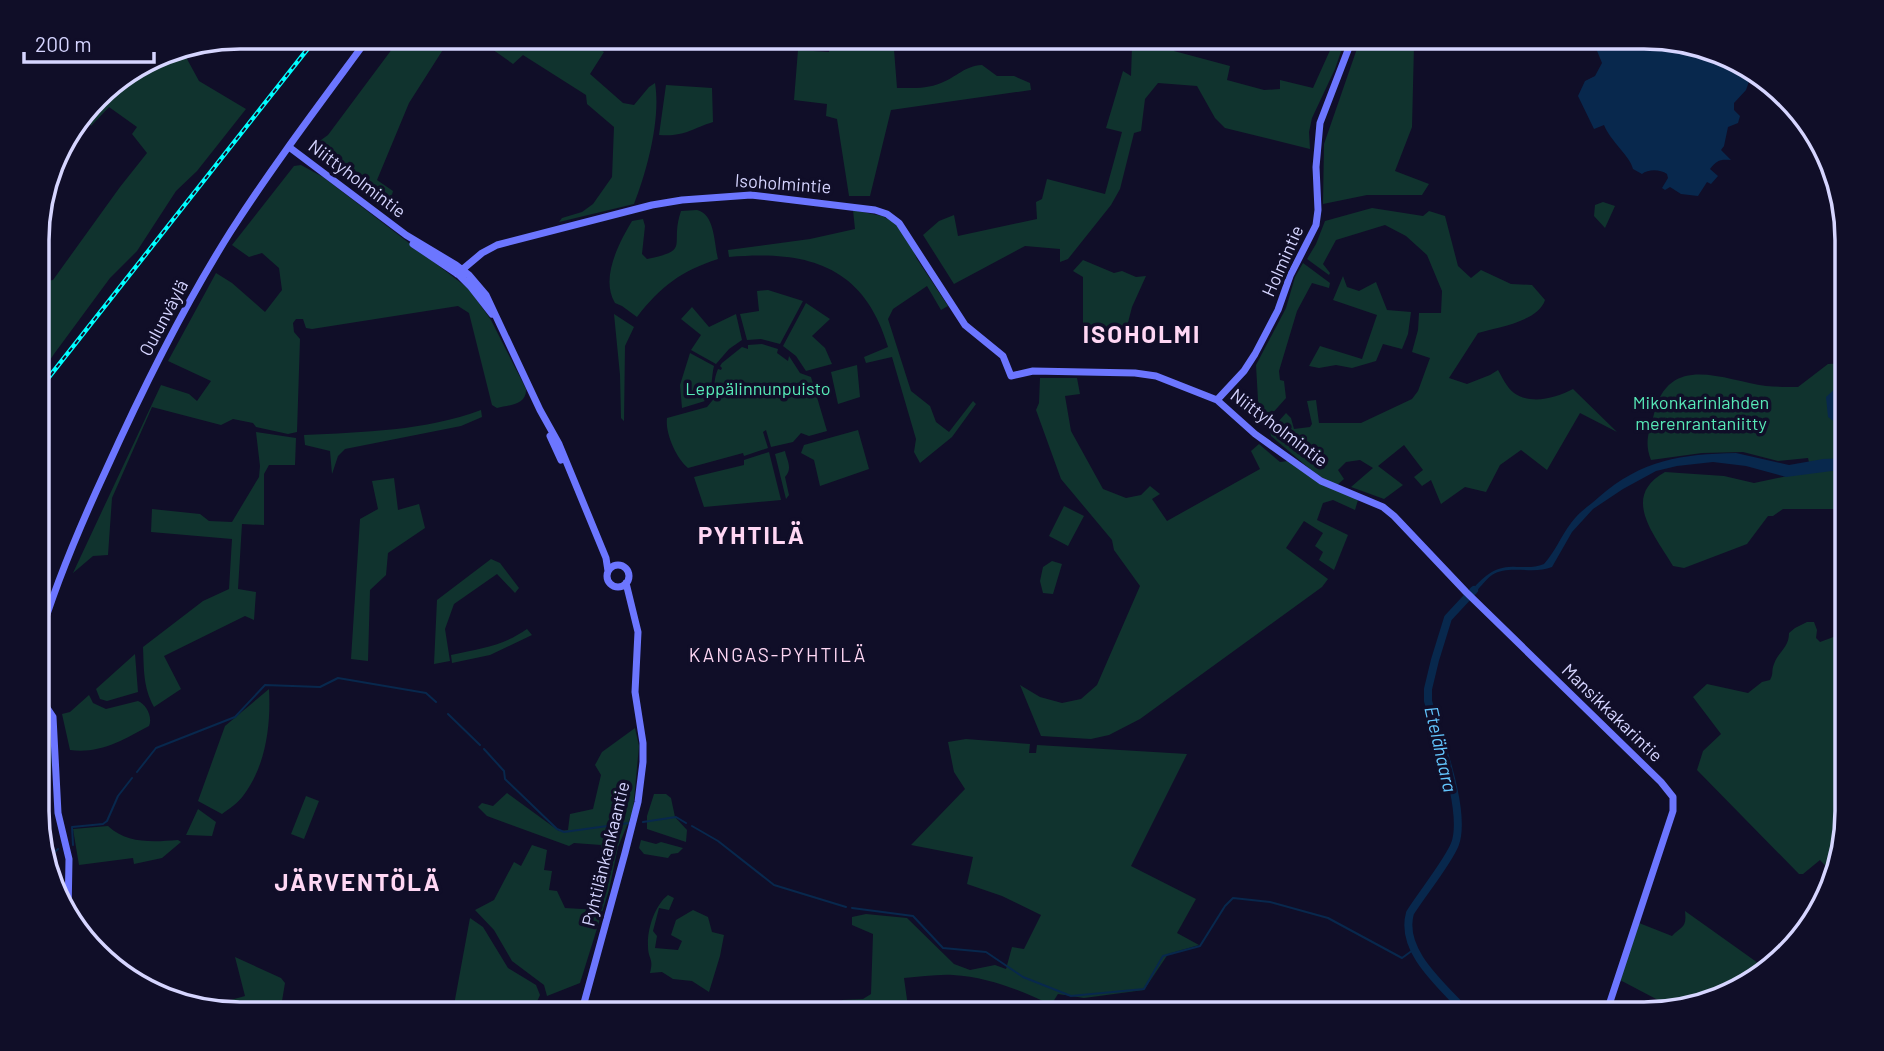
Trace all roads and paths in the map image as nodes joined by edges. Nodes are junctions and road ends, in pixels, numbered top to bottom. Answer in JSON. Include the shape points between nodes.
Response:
{"nodes":[{"id":1,"x":360,"y":49,"type":"edge"},
{"id":2,"x":1348,"y":49,"type":"edge"},
{"id":3,"x":289,"y":147,"type":"junction"},
{"id":4,"x":462,"y":274,"type":"junction"},
{"id":5,"x":1011,"y":376,"type":"joint"},
{"id":6,"x":1217,"y":400,"type":"junction"},
{"id":7,"x":1362,"y":498,"type":"joint"},
{"id":8,"x":598,"y":538,"type":"junction"},
{"id":9,"x":621,"y":566,"type":"junction"},
{"id":10,"x":608,"y":571,"type":"junction"},
{"id":11,"x":626,"y":583,"type":"junction"},
{"id":12,"x":615,"y":587,"type":"junction"},
{"id":13,"x":49,"y":613,"type":"edge"},
{"id":14,"x":634,"y":615,"type":"junction"},
{"id":15,"x":49,"y":711,"type":"edge"},
{"id":16,"x":70,"y":897,"type":"edge"},
{"id":17,"x":584,"y":1002,"type":"edge"},
{"id":18,"x":1610,"y":1002,"type":"edge"}],
"edges":[{"from":1,"to":3,"type":"street","name":"Oulunväylä"},
{"from":2,"to":6,"type":"street","name":"Holmintie","via":[[1320,123],[1318,210],[1313,233],[1255,354]]},
{"from":3,"to":4,"type":"street","name":"Niittyholmintie","via":[[420,249]]},
{"from":3,"to":13,"type":"street","name":"Oulunväylä","via":[[208,269],[149,378],[77,535]]},
{"from":4,"to":5,"type":"street","name":"Isoholmintie","via":[[478,256],[497,245],[682,200],[751,195],[875,210],[901,226],[965,325],[1003,356]]},
{"from":4,"to":8,"type":"street","via":[[486,295]]},
{"from":5,"to":6,"type":"street","name":"Niittyholmintie","via":[[1033,371],[1156,376]]},
{"from":6,"to":7,"type":"street","name":"Niittyholmintie","via":[[1255,435],[1321,481]]},
{"from":7,"to":18,"type":"street","name":"Mansikkakarintie","via":[[1394,516],[1674,797]]},
{"from":8,"to":9,"type":"street"},
{"from":8,"to":10,"type":"street"},
{"from":9,"to":10,"type":"street"},
{"from":9,"to":11,"type":"street","via":[[628,573]]},
{"from":10,"to":12,"type":"street","via":[[607,580]]},
{"from":11,"to":12,"type":"street"},
{"from":11,"to":14,"type":"street","name":"Pyhtilänkankaantie"},
{"from":12,"to":14,"type":"street","name":"Pyhtilänkankaantie"},
{"from":14,"to":17,"type":"street","name":"Pyhtilänkankaantie","via":[[638,636],[635,691],[644,751],[640,784]]},
{"from":15,"to":16,"type":"street","via":[[58,813],[69,859]]}]}
